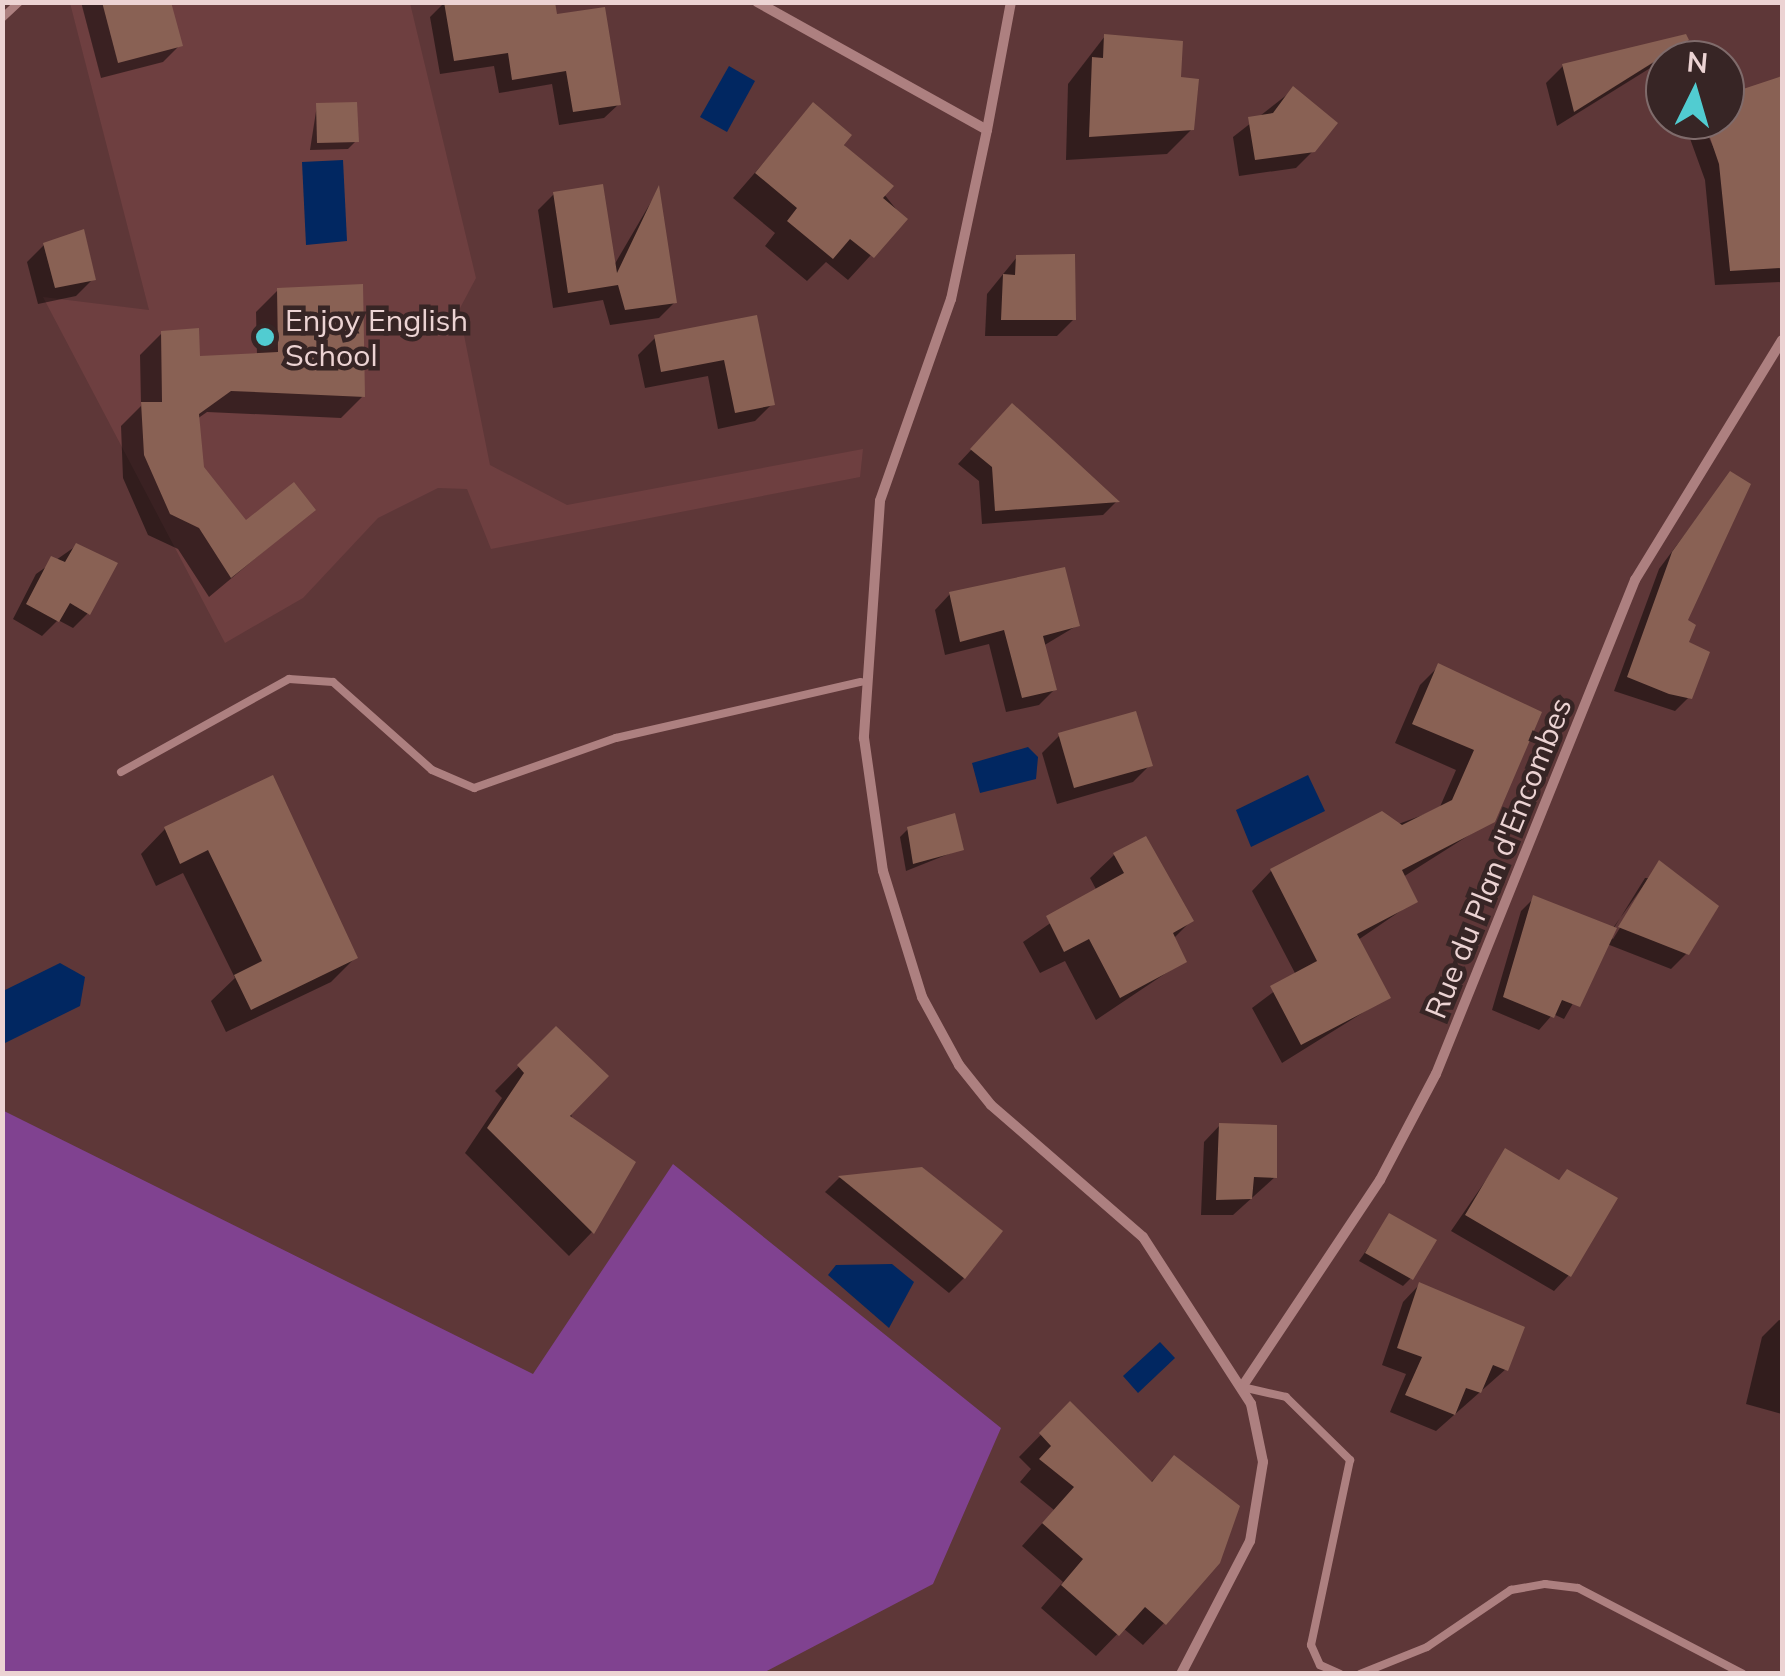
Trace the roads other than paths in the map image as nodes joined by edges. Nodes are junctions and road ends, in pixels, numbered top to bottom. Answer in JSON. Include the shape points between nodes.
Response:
{"nodes":[{"id":1,"x":18,"y":2,"type":"edge"},
{"id":2,"x":757,"y":2,"type":"edge"},
{"id":3,"x":1011,"y":2,"type":"edge"},
{"id":4,"x":2,"y":18,"type":"edge"},
{"id":5,"x":987,"y":130,"type":"junction"},
{"id":6,"x":1782,"y":340,"type":"edge"},
{"id":7,"x":862,"y":682,"type":"junction"},
{"id":8,"x":121,"y":772,"type":"dead end"},
{"id":9,"x":1242,"y":1387,"type":"junction"},
{"id":10,"x":1180,"y":1674,"type":"edge"},
{"id":11,"x":1340,"y":1674,"type":"edge"},
{"id":12,"x":1360,"y":1674,"type":"edge"},
{"id":13,"x":1743,"y":1674,"type":"edge"}],
"edges":[{"from":1,"to":4,"type":"lane"},
{"from":2,"to":5,"type":"street"},
{"from":3,"to":5,"type":"street"},
{"from":5,"to":7,"type":"street","via":[[952,299],[880,501]]},
{"from":6,"to":9,"type":"street","name":"Rue du Plan d'Encombes","via":[[1635,580],[1436,1074],[1380,1180]]},
{"from":7,"to":8,"type":"lane","via":[[616,738],[474,788],[432,770],[333,682],[289,679]]},
{"from":7,"to":9,"type":"street","via":[[884,871],[922,997],[959,1066],[991,1105],[1143,1237]]},
{"from":9,"to":10,"type":"street","via":[[1258,1430],[1262,1493],[1237,1578]]},
{"from":9,"to":11,"type":"lane","via":[[1286,1397],[1350,1460],[1311,1645],[1320,1665]]},
{"from":12,"to":13,"type":"lane","via":[[1427,1647],[1511,1590],[1545,1584],[1578,1588]]}]}
